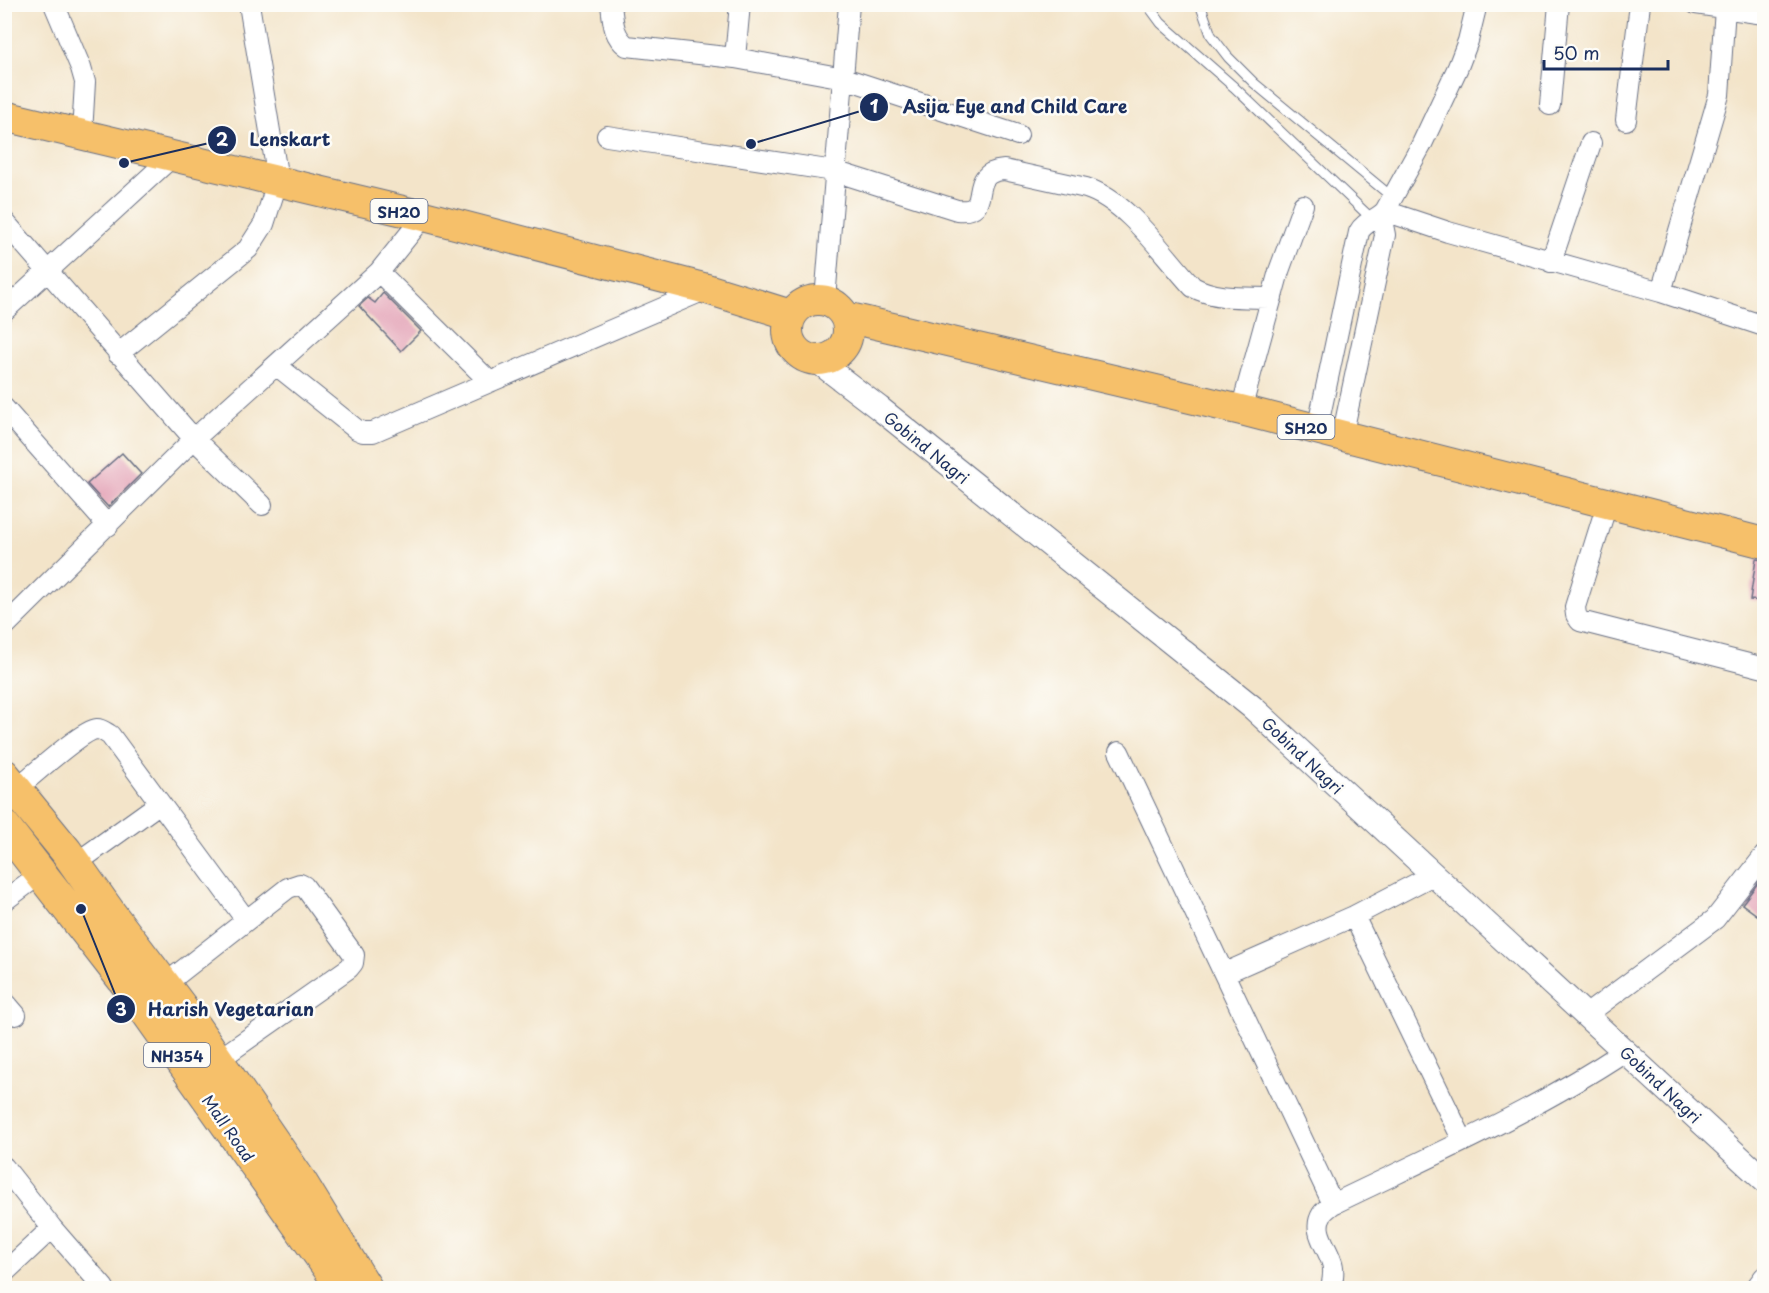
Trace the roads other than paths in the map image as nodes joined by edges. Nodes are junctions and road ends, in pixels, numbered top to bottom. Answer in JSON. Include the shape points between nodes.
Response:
{"nodes":[{"id":1,"x":54,"y":4,"type":"edge"},
{"id":2,"x":249,"y":4,"type":"edge"},
{"id":3,"x":611,"y":4,"type":"edge"},
{"id":4,"x":740,"y":4,"type":"edge"},
{"id":5,"x":849,"y":4,"type":"edge"},
{"id":6,"x":1147,"y":4,"type":"edge"},
{"id":7,"x":1200,"y":4,"type":"edge"},
{"id":8,"x":1477,"y":4,"type":"edge"},
{"id":9,"x":1559,"y":4,"type":"edge"},
{"id":10,"x":1640,"y":4,"type":"edge"},
{"id":11,"x":1696,"y":4,"type":"edge"},
{"id":12,"x":1725,"y":8,"type":"junction"},
{"id":13,"x":1764,"y":14,"type":"edge"},
{"id":14,"x":735,"y":58,"type":"junction"},
{"id":15,"x":844,"y":78,"type":"junction"},
{"id":16,"x":1550,"y":105,"type":"dead end"},
{"id":17,"x":4,"y":116,"type":"edge"},
{"id":18,"x":1626,"y":120,"type":"dead end"},
{"id":19,"x":82,"y":134,"type":"junction"},
{"id":20,"x":1018,"y":135,"type":"dead end"},
{"id":21,"x":607,"y":136,"type":"dead end"},
{"id":22,"x":1591,"y":142,"type":"dead end"},
{"id":23,"x":173,"y":156,"type":"junction"},
{"id":24,"x":834,"y":171,"type":"junction"},
{"id":25,"x":278,"y":180,"type":"junction"},
{"id":26,"x":1303,"y":205,"type":"dead end"},
{"id":27,"x":1382,"y":211,"type":"junction"},
{"id":28,"x":424,"y":216,"type":"junction"},
{"id":29,"x":4,"y":221,"type":"edge"},
{"id":30,"x":1551,"y":262,"type":"junction"},
{"id":31,"x":48,"y":272,"type":"junction"},
{"id":32,"x":379,"y":272,"type":"junction"},
{"id":33,"x":707,"y":289,"type":"junction"},
{"id":34,"x":1661,"y":292,"type":"junction"},
{"id":35,"x":1272,"y":298,"type":"junction"},
{"id":36,"x":835,"y":309,"type":"junction"},
{"id":37,"x":4,"y":311,"type":"edge"},
{"id":38,"x":791,"y":315,"type":"junction"},
{"id":39,"x":1764,"y":326,"type":"edge"},
{"id":40,"x":118,"y":354,"type":"junction"},
{"id":41,"x":816,"y":360,"type":"junction"},
{"id":42,"x":276,"y":365,"type":"junction"},
{"id":43,"x":490,"y":382,"type":"junction"},
{"id":44,"x":4,"y":408,"type":"edge"},
{"id":45,"x":1241,"y":410,"type":"junction"},
{"id":46,"x":1330,"y":434,"type":"junction"},
{"id":47,"x":194,"y":439,"type":"junction"},
{"id":48,"x":1607,"y":504,"type":"junction"},
{"id":49,"x":262,"y":505,"type":"dead end"},
{"id":50,"x":108,"y":526,"type":"junction"},
{"id":51,"x":1764,"y":543,"type":"edge"},
{"id":52,"x":7,"y":619,"type":"edge"},
{"id":53,"x":1764,"y":668,"type":"edge"},
{"id":54,"x":1119,"y":752,"type":"dead end"},
{"id":55,"x":10,"y":782,"type":"edge"},
{"id":56,"x":160,"y":803,"type":"junction"},
{"id":57,"x":4,"y":826,"type":"edge"},
{"id":58,"x":1764,"y":856,"type":"edge"},
{"id":59,"x":75,"y":864,"type":"junction"},
{"id":60,"x":40,"y":874,"type":"junction"},
{"id":61,"x":1433,"y":875,"type":"junction"},
{"id":62,"x":4,"y":901,"type":"edge"},
{"id":63,"x":1354,"y":916,"type":"junction"},
{"id":64,"x":246,"y":920,"type":"junction"},
{"id":65,"x":1225,"y":973,"type":"junction"},
{"id":66,"x":164,"y":985,"type":"junction"},
{"id":67,"x":1586,"y":1015,"type":"junction"},
{"id":68,"x":1625,"y":1051,"type":"junction"},
{"id":69,"x":218,"y":1060,"type":"junction"},
{"id":70,"x":1462,"y":1142,"type":"junction"},
{"id":71,"x":4,"y":1167,"type":"edge"},
{"id":72,"x":1764,"y":1180,"type":"edge"},
{"id":73,"x":1332,"y":1204,"type":"junction"},
{"id":74,"x":52,"y":1228,"type":"junction"},
{"id":75,"x":4,"y":1273,"type":"edge"},
{"id":76,"x":1764,"y":1277,"type":"edge"},
{"id":77,"x":104,"y":1288,"type":"edge"},
{"id":78,"x":343,"y":1288,"type":"edge"},
{"id":79,"x":366,"y":1288,"type":"edge"},
{"id":80,"x":1331,"y":1288,"type":"edge"},
{"id":81,"x":1756,"y":1288,"type":"edge"}],
"edges":[{"from":1,"to":19,"type":"street","via":[[85,82]]},
{"from":2,"to":25,"type":"street"},
{"from":3,"to":14,"type":"street","via":[[615,30],[627,46]]},
{"from":4,"to":14,"type":"street"},
{"from":5,"to":15,"type":"street"},
{"from":6,"to":27,"type":"lane","via":[[1161,23],[1233,87]]},
{"from":7,"to":27,"type":"lane","via":[[1211,35],[1228,57]]},
{"from":8,"to":27,"type":"street","via":[[1458,67],[1421,146]]},
{"from":9,"to":16,"type":"street"},
{"from":10,"to":18,"type":"street"},
{"from":11,"to":12,"type":"street"},
{"from":12,"to":13,"type":"street"},
{"from":12,"to":34,"type":"street","via":[[1719,95]]},
{"from":14,"to":15,"type":"street"},
{"from":15,"to":20,"type":"street"},
{"from":15,"to":24,"type":"street"},
{"from":17,"to":19,"type":"main road","number":"SH20"},
{"from":19,"to":23,"type":"main road","number":"SH20"},
{"from":21,"to":24,"type":"street"},
{"from":22,"to":30,"type":"street"},
{"from":23,"to":25,"type":"main road","number":"SH20"},
{"from":23,"to":31,"type":"street"},
{"from":24,"to":35,"type":"street","via":[[969,211],[977,205],[983,178],[995,171],[1086,188],[1125,211],[1193,287],[1218,296]]},
{"from":24,"to":36,"type":"street"},
{"from":25,"to":28,"type":"main road","number":"SH20"},
{"from":25,"to":40,"type":"street","via":[[264,224],[248,249]]},
{"from":26,"to":35,"type":"street"},
{"from":27,"to":30,"type":"street"},
{"from":27,"to":46,"type":"street","via":[[1385,235]]},
{"from":27,"to":46,"type":"street","via":[[1359,232]]},
{"from":28,"to":32,"type":"street"},
{"from":28,"to":33,"type":"main road","number":"SH20"},
{"from":29,"to":31,"type":"street"},
{"from":30,"to":34,"type":"street"},
{"from":31,"to":37,"type":"street"},
{"from":31,"to":40,"type":"street"},
{"from":32,"to":42,"type":"street"},
{"from":32,"to":43,"type":"street"},
{"from":33,"to":38,"type":"main road","number":"SH20"},
{"from":33,"to":43,"type":"street"},
{"from":34,"to":39,"type":"street"},
{"from":35,"to":45,"type":"street"},
{"from":36,"to":38,"type":"main road","number":"SH20","via":[[814,300],[805,302]]},
{"from":36,"to":41,"type":"main road","via":[[848,328],[847,338],[836,354]]},
{"from":36,"to":45,"type":"main road","number":"SH20"},
{"from":38,"to":41,"type":"main road","via":[[791,344]]},
{"from":40,"to":47,"type":"street"},
{"from":41,"to":61,"type":"street","name":"Gobind Nagri","via":[[1252,707]]},
{"from":42,"to":43,"type":"street","via":[[363,432],[373,432]]},
{"from":42,"to":47,"type":"street"},
{"from":44,"to":50,"type":"street"},
{"from":45,"to":46,"type":"main road","number":"SH20"},
{"from":46,"to":48,"type":"main road","number":"SH20"},
{"from":47,"to":49,"type":"street"},
{"from":47,"to":50,"type":"street"},
{"from":48,"to":51,"type":"main road","number":"SH20"},
{"from":48,"to":53,"type":"street","via":[[1575,607],[1580,621]]},
{"from":50,"to":52,"type":"street"},
{"from":54,"to":65,"type":"street"},
{"from":55,"to":56,"type":"street","via":[[97,729],[110,735]]},
{"from":55,"to":59,"type":"highway"},
{"from":56,"to":59,"type":"street"},
{"from":56,"to":64,"type":"street"},
{"from":57,"to":60,"type":"highway","name":"Mall Road","number":"NH354"},
{"from":58,"to":67,"type":"street","via":[[1715,919]]},
{"from":59,"to":66,"type":"highway"},
{"from":60,"to":62,"type":"street"},
{"from":60,"to":78,"type":"highway","name":"Mall Road","number":"NH354","via":[[129,987]]},
{"from":61,"to":63,"type":"street"},
{"from":61,"to":67,"type":"street","name":"Gobind Nagri"},
{"from":63,"to":65,"type":"street"},
{"from":63,"to":70,"type":"street"},
{"from":64,"to":66,"type":"street"},
{"from":64,"to":69,"type":"street","via":[[288,888],[300,884],[354,958],[349,968]]},
{"from":65,"to":73,"type":"street"},
{"from":66,"to":69,"type":"highway"},
{"from":67,"to":68,"type":"street","name":"Gobind Nagri"},
{"from":68,"to":70,"type":"street","via":[[1530,1109]]},
{"from":68,"to":72,"type":"street","name":"Gobind Nagri"},
{"from":69,"to":79,"type":"highway","via":[[299,1179]]},
{"from":70,"to":73,"type":"street"},
{"from":71,"to":74,"type":"street"},
{"from":73,"to":80,"type":"street","via":[[1321,1215],[1318,1229],[1332,1261]]},
{"from":74,"to":75,"type":"street"},
{"from":74,"to":77,"type":"street"},
{"from":76,"to":81,"type":"street"}]}
